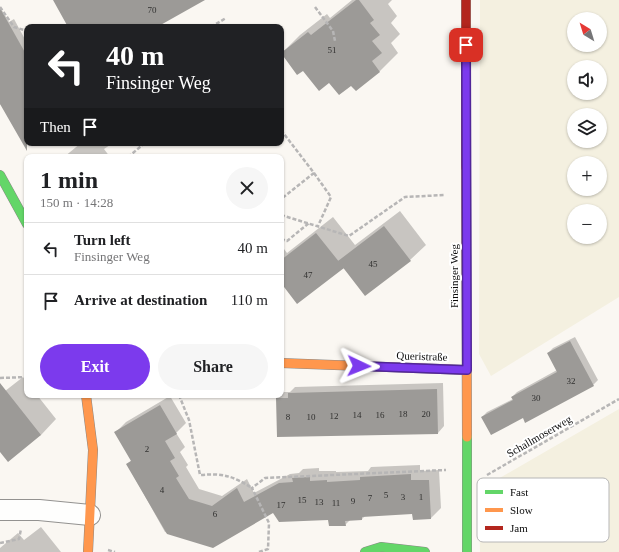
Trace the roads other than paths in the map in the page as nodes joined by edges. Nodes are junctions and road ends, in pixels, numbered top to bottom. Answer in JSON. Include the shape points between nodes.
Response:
{"nodes":[{"id":1,"x":466,"y":0,"type":"edge"},
{"id":2,"x":0,"y":175,"type":"edge"},
{"id":3,"x":24,"y":219,"type":"edge"},
{"id":4,"x":284,"y":363,"type":"edge"},
{"id":5,"x":467,"y":370,"type":"junction"},
{"id":6,"x":86,"y":398,"type":"edge"},
{"id":7,"x":0,"y":510,"type":"edge"},
{"id":8,"x":90,"y":515,"type":"junction"},
{"id":9,"x":88,"y":552,"type":"edge"},
{"id":10,"x":365,"y":552,"type":"edge"},
{"id":11,"x":425,"y":552,"type":"edge"},
{"id":12,"x":467,"y":552,"type":"edge"}],
"edges":[{"from":1,"to":5,"type":"street","name":"Finsinger Weg"},
{"from":2,"to":3,"type":"street"},
{"from":4,"to":5,"type":"street","name":"Queristraße"},
{"from":5,"to":12,"type":"street","name":"Finsinger Weg"},
{"from":6,"to":8,"type":"street","via":[[93,450]]},
{"from":7,"to":8,"type":"street","via":[[39,510]]},
{"from":8,"to":9,"type":"street"},
{"from":10,"to":11,"type":"street","via":[[381,547]]}]}
